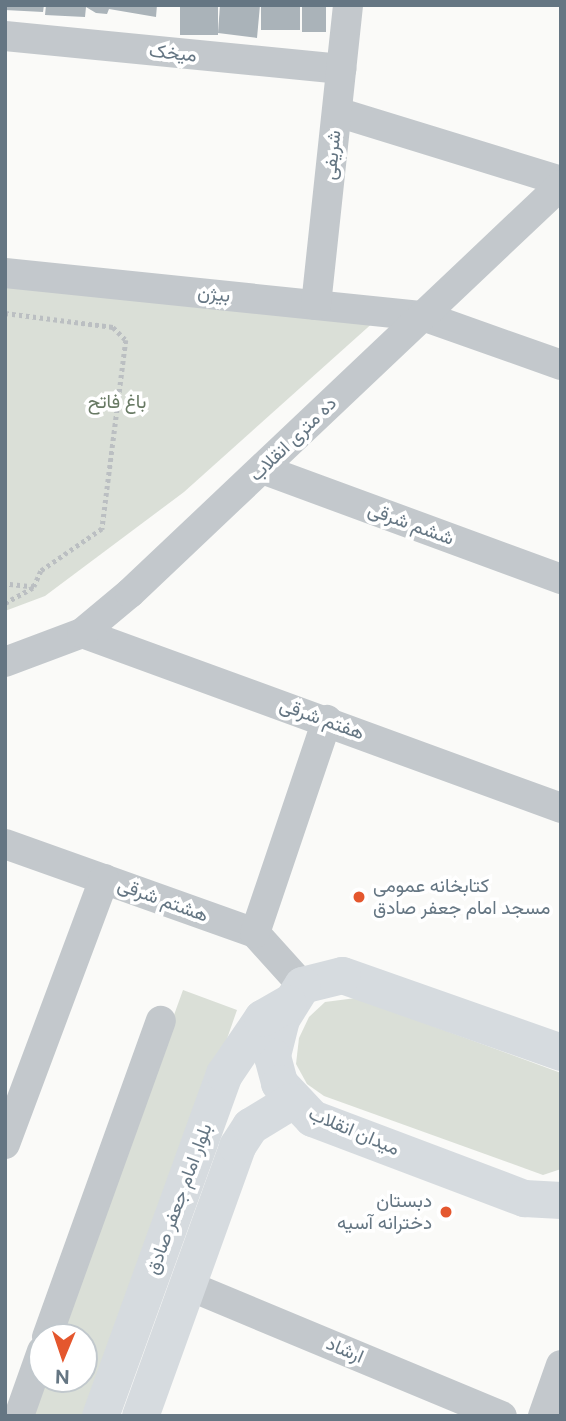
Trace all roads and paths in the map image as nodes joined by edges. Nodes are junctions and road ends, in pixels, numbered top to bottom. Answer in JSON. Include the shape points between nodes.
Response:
{"nodes":[{"id":1,"x":348,"y":5,"type":"edge"},
{"id":2,"x":5,"y":36,"type":"edge"},
{"id":3,"x":341,"y":69,"type":"junction"},
{"id":4,"x":337,"y":112,"type":"junction"},
{"id":5,"x":561,"y":183,"type":"edge"},
{"id":6,"x":5,"y":273,"type":"edge"},
{"id":7,"x":316,"y":305,"type":"junction"},
{"id":8,"x":5,"y":313,"type":"edge"},
{"id":9,"x":423,"y":316,"type":"junction"},
{"id":10,"x":561,"y":365,"type":"edge"},
{"id":11,"x":262,"y":469,"type":"junction"},
{"id":12,"x":561,"y":579,"type":"edge"},
{"id":13,"x":5,"y":584,"type":"edge"},
{"id":14,"x":34,"y":587,"type":"junction"},
{"id":15,"x":5,"y":603,"type":"edge"},
{"id":16,"x":82,"y":633,"type":"junction"},
{"id":17,"x":5,"y":662,"type":"edge"},
{"id":18,"x":327,"y":720,"type":"junction"},
{"id":19,"x":561,"y":808,"type":"edge"},
{"id":20,"x":5,"y":844,"type":"edge"},
{"id":21,"x":104,"y":879,"type":"junction"},
{"id":22,"x":255,"y":933,"type":"junction"},
{"id":23,"x":295,"y":994,"type":"junction"},
{"id":24,"x":161,"y":1021,"type":"dead end"},
{"id":25,"x":561,"y":1052,"type":"edge"},
{"id":26,"x":291,"y":1101,"type":"junction"},
{"id":27,"x":5,"y":1144,"type":"edge"},
{"id":28,"x":561,"y":1200,"type":"edge"},
{"id":29,"x":187,"y":1285,"type":"junction"},
{"id":30,"x":52,"y":1323,"type":"edge"},
{"id":31,"x":561,"y":1365,"type":"edge"},
{"id":32,"x":28,"y":1391,"type":"edge"},
{"id":33,"x":19,"y":1416,"type":"edge"},
{"id":34,"x":100,"y":1416,"type":"edge"},
{"id":35,"x":140,"y":1416,"type":"edge"},
{"id":36,"x":502,"y":1416,"type":"edge"},
{"id":37,"x":543,"y":1416,"type":"edge"}],
"edges":[{"from":1,"to":3,"type":"street","name":"شریفی"},
{"from":2,"to":3,"type":"street","name":"میخک"},
{"from":3,"to":4,"type":"street","name":"شریفی"},
{"from":4,"to":5,"type":"street"},
{"from":4,"to":7,"type":"street","name":"شریفی"},
{"from":5,"to":9,"type":"street","name":"ده متری انقلاب"},
{"from":6,"to":7,"type":"street","name":"بیژن"},
{"from":7,"to":9,"type":"street","name":"بیژن"},
{"from":8,"to":14,"type":"path","via":[[113,327],[126,340],[102,528],[41,571]]},
{"from":9,"to":10,"type":"street","name":"بیژن"},
{"from":9,"to":11,"type":"street","name":"ده متری انقلاب"},
{"from":11,"to":12,"type":"street","name":"ششم شرقی"},
{"from":11,"to":16,"type":"street","name":"ده متری انقلاب"},
{"from":13,"to":14,"type":"path"},
{"from":14,"to":15,"type":"path"},
{"from":16,"to":17,"type":"street","name":"ده متری انقلاب"},
{"from":16,"to":18,"type":"street","name":"هفتم شرقی"},
{"from":18,"to":19,"type":"street","name":"هفتم شرقی"},
{"from":18,"to":22,"type":"street"},
{"from":20,"to":21,"type":"street","name":"هشتم شرقی"},
{"from":21,"to":22,"type":"street","name":"هشتم شرقی"},
{"from":21,"to":27,"type":"street"},
{"from":22,"to":23,"type":"street","name":"هشتم شرقی"},
{"from":23,"to":25,"type":"main road","via":[[325,977],[361,979]]},
{"from":23,"to":26,"type":"main road","name":"میدان انقلاب","via":[[272,1055],[279,1083]]},
{"from":23,"to":34,"type":"main road","name":"بلوار امام جعفر صادق","via":[[262,1018],[223,1074]]},
{"from":24,"to":30,"type":"street"},
{"from":26,"to":28,"type":"main road","name":"میدان انقلاب","via":[[312,1118],[524,1198]]},
{"from":26,"to":29,"type":"main road","name":"بلوار امام جعفر صادق","via":[[250,1126],[237,1146]]},
{"from":29,"to":35,"type":"main road","name":"بلوار امام جعفر صادق"},
{"from":29,"to":36,"type":"street","name":"ارشاد"},
{"from":31,"to":37,"type":"street"},
{"from":32,"to":33,"type":"street"}]}
